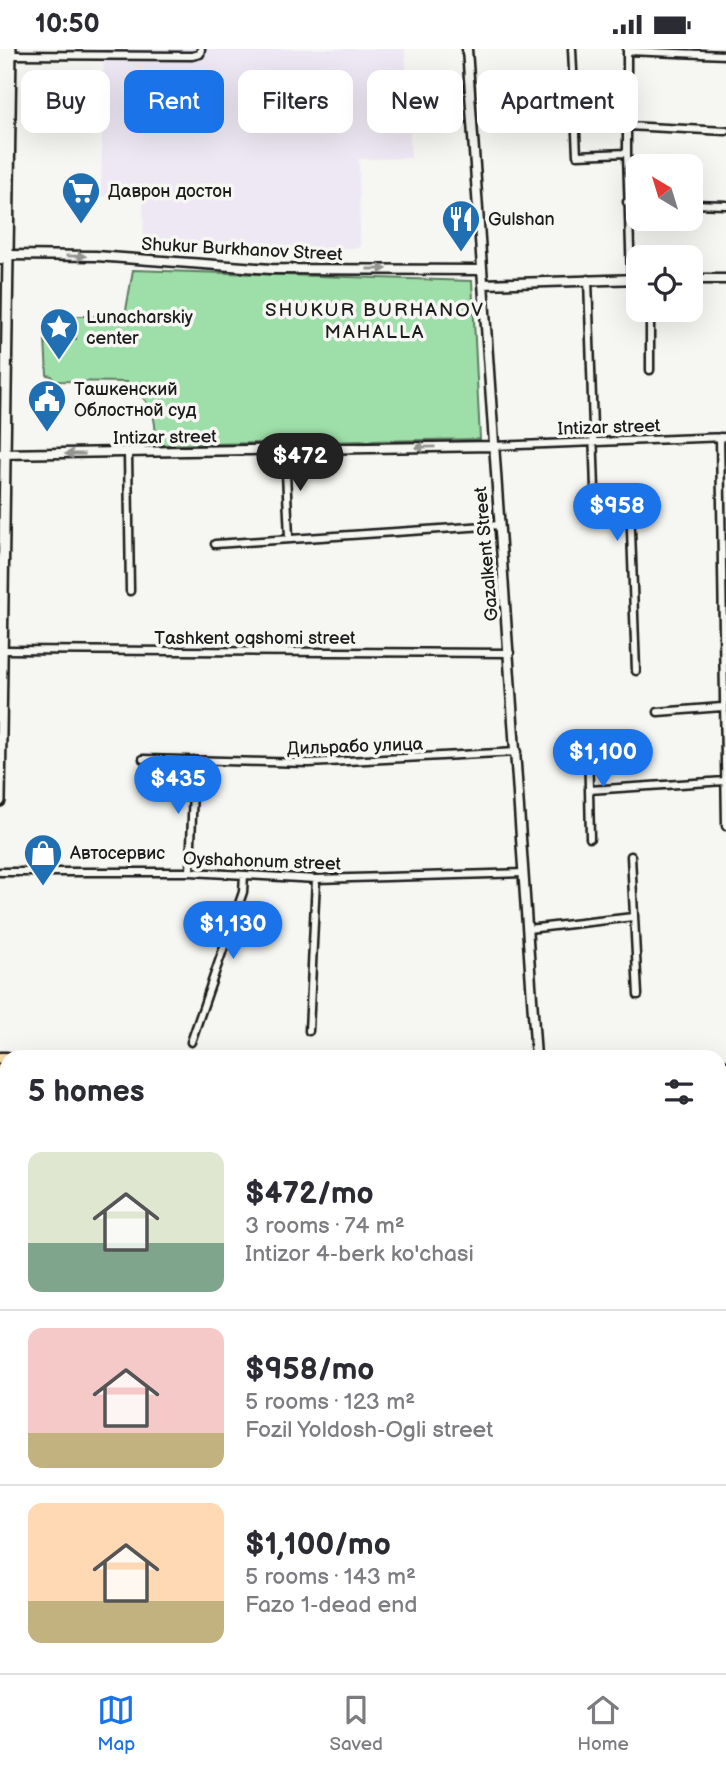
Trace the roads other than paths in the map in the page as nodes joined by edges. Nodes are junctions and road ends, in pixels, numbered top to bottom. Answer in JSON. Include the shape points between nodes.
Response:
{"nodes":[{"id":1,"x":201,"y":49,"type":"edge"},
{"id":2,"x":467,"y":49,"type":"edge"},
{"id":3,"x":572,"y":49,"type":"edge"},
{"id":4,"x":627,"y":50,"type":"edge"},
{"id":5,"x":6,"y":52,"type":"edge"},
{"id":6,"x":726,"y":55,"type":"edge"},
{"id":7,"x":627,"y":70,"type":"edge"},
{"id":8,"x":638,"y":127,"type":"edge"},
{"id":9,"x":726,"y":131,"type":"edge"},
{"id":10,"x":627,"y":133,"type":"edge"},
{"id":11,"x":627,"y":153,"type":"joint"},
{"id":12,"x":704,"y":204,"type":"edge"},
{"id":13,"x":726,"y":205,"type":"edge"},
{"id":14,"x":3,"y":256,"type":"edge"},
{"id":15,"x":482,"y":270,"type":"junction"},
{"id":16,"x":588,"y":279,"type":"junction"},
{"id":17,"x":626,"y":279,"type":"edge"},
{"id":18,"x":703,"y":279,"type":"edge"},
{"id":19,"x":726,"y":279,"type":"edge"},
{"id":20,"x":483,"y":284,"type":"junction"},
{"id":21,"x":650,"y":322,"type":"edge"},
{"id":22,"x":650,"y":370,"type":"dead end"},
{"id":23,"x":723,"y":437,"type":"edge"},
{"id":24,"x":594,"y":440,"type":"junction"},
{"id":25,"x":493,"y":446,"type":"junction"},
{"id":26,"x":285,"y":451,"type":"junction"},
{"id":27,"x":128,"y":453,"type":"junction"},
{"id":28,"x":3,"y":454,"type":"edge"},
{"id":29,"x":500,"y":525,"type":"junction"},
{"id":30,"x":289,"y":537,"type":"junction"},
{"id":31,"x":215,"y":544,"type":"dead end"},
{"id":32,"x":130,"y":591,"type":"dead end"},
{"id":33,"x":1,"y":650,"type":"edge"},
{"id":34,"x":510,"y":653,"type":"junction"},
{"id":35,"x":636,"y":671,"type":"dead end"},
{"id":36,"x":722,"y":706,"type":"junction"},
{"id":37,"x":657,"y":712,"type":"dead end"},
{"id":38,"x":588,"y":741,"type":"dead end"},
{"id":39,"x":517,"y":752,"type":"junction"},
{"id":40,"x":143,"y":759,"type":"dead end"},
{"id":41,"x":194,"y":760,"type":"junction"},
{"id":42,"x":725,"y":781,"type":"edge"},
{"id":43,"x":589,"y":790,"type":"junction"},
{"id":44,"x":0,"y":801,"type":"edge"},
{"id":45,"x":726,"y":826,"type":"edge"},
{"id":46,"x":590,"y":838,"type":"dead end"},
{"id":47,"x":631,"y":856,"type":"dead end"},
{"id":48,"x":0,"y":871,"type":"edge"},
{"id":49,"x":190,"y":872,"type":"junction"},
{"id":50,"x":523,"y":873,"type":"junction"},
{"id":51,"x":244,"y":875,"type":"junction"},
{"id":52,"x":316,"y":879,"type":"junction"},
{"id":53,"x":633,"y":917,"type":"junction"},
{"id":54,"x":528,"y":929,"type":"junction"},
{"id":55,"x":638,"y":995,"type":"dead end"},
{"id":56,"x":309,"y":1031,"type":"dead end"},
{"id":57,"x":191,"y":1042,"type":"dead end"},
{"id":58,"x":536,"y":1050,"type":"edge"}],
"edges":[{"from":1,"to":5,"type":"street","via":[[192,56]]},
{"from":2,"to":15,"type":"street","name":"Gazalkent Street"},
{"from":3,"to":11,"type":"street","via":[[577,155]]},
{"from":4,"to":6,"type":"street"},
{"from":4,"to":7,"type":"street"},
{"from":5,"to":14,"type":"main road"},
{"from":8,"to":9,"type":"street"},
{"from":10,"to":11,"type":"street"},
{"from":12,"to":13,"type":"street"},
{"from":14,"to":15,"type":"street","name":"Shukur Burkhanov Street","one_way":true,"via":[[96,256],[271,269]]},
{"from":14,"to":28,"type":"main road"},
{"from":15,"to":20,"type":"street","name":"Gazalkent Street"},
{"from":16,"to":17,"type":"street"},
{"from":16,"to":20,"type":"street"},
{"from":16,"to":24,"type":"street"},
{"from":18,"to":19,"type":"street"},
{"from":20,"to":25,"type":"street","name":"Gazalkent Street"},
{"from":21,"to":22,"type":"street"},
{"from":23,"to":24,"type":"street","name":"Intizar street"},
{"from":23,"to":36,"type":"street"},
{"from":24,"to":25,"type":"street","name":"Intizar street"},
{"from":24,"to":35,"type":"street","via":[[595,489],[625,494],[630,502]]},
{"from":25,"to":26,"type":"street","name":"Intizаr street","one_way":true},
{"from":25,"to":29,"type":"street","name":"Gazalkent Street"},
{"from":26,"to":27,"type":"street","name":"Intizаr street"},
{"from":26,"to":30,"type":"street"},
{"from":27,"to":28,"type":"street","name":"Intizаr street","one_way":true},
{"from":27,"to":32,"type":"street"},
{"from":28,"to":33,"type":"main road"},
{"from":29,"to":30,"type":"street"},
{"from":29,"to":34,"type":"street","name":"Gazalkent Street"},
{"from":30,"to":31,"type":"street"},
{"from":33,"to":34,"type":"street","name":"Tаshkent oqshomi street"},
{"from":33,"to":44,"type":"main road"},
{"from":34,"to":39,"type":"street","name":"Gazalkent Street"},
{"from":36,"to":37,"type":"street"},
{"from":36,"to":42,"type":"street"},
{"from":38,"to":43,"type":"street"},
{"from":39,"to":41,"type":"street","name":"Дильрабо улица","via":[[309,763]]},
{"from":39,"to":50,"type":"street","name":"Gazalkent Street"},
{"from":40,"to":41,"type":"street","name":"Дильрабо улица"},
{"from":41,"to":49,"type":"street"},
{"from":42,"to":43,"type":"street"},
{"from":42,"to":45,"type":"street"},
{"from":43,"to":46,"type":"street"},
{"from":47,"to":53,"type":"street"},
{"from":48,"to":49,"type":"street","name":"Oyshahonum street"},
{"from":49,"to":51,"type":"street","name":"Oyshahonum street"},
{"from":50,"to":52,"type":"street","name":"Oyshahonum street"},
{"from":50,"to":54,"type":"street","name":"Gazalkent Street"},
{"from":51,"to":52,"type":"street","name":"Oyshahonum street"},
{"from":51,"to":57,"type":"street","via":[[243,892]]},
{"from":52,"to":56,"type":"street"},
{"from":53,"to":54,"type":"street"},
{"from":53,"to":55,"type":"street"},
{"from":54,"to":58,"type":"street","name":"Gazalkent Street"}]}
